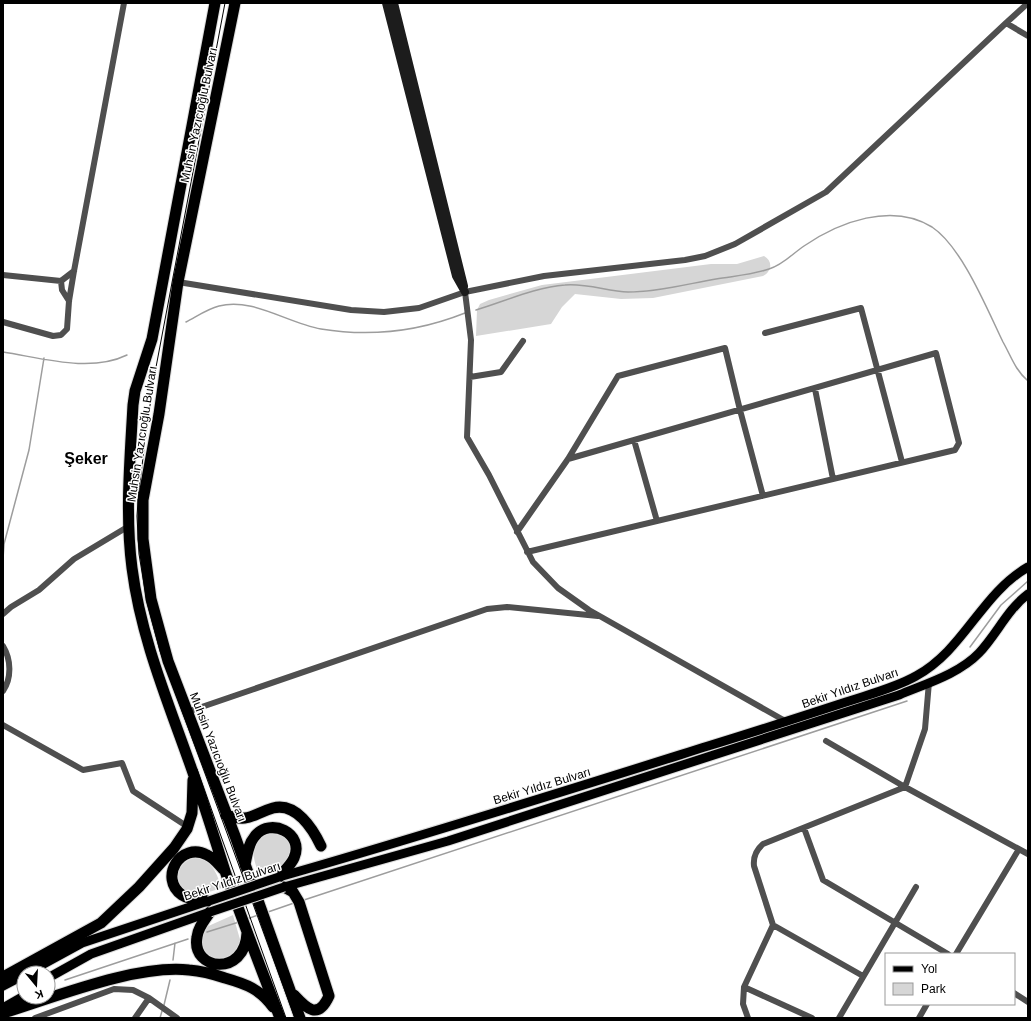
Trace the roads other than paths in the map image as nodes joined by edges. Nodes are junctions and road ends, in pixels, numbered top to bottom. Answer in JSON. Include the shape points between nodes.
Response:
{"nodes":[{"id":1,"x":124,"y":3,"type":"edge"},
{"id":2,"x":215,"y":3,"type":"edge"},
{"id":3,"x":235,"y":3,"type":"edge"},
{"id":4,"x":386,"y":3,"type":"edge"},
{"id":5,"x":394,"y":3,"type":"edge"},
{"id":6,"x":1028,"y":3,"type":"edge"},
{"id":7,"x":1006,"y":23,"type":"junction"},
{"id":8,"x":1028,"y":36,"type":"edge"},
{"id":9,"x":74,"y":271,"type":"junction"},
{"id":10,"x":3,"y":275,"type":"edge"},
{"id":11,"x":61,"y":281,"type":"junction"},
{"id":12,"x":178,"y":282,"type":"junction"},
{"id":13,"x":465,"y":292,"type":"junction"},
{"id":14,"x":69,"y":301,"type":"junction"},
{"id":15,"x":3,"y":322,"type":"edge"},
{"id":16,"x":765,"y":334,"type":"dead end"},
{"id":17,"x":523,"y":341,"type":"dead end"},
{"id":18,"x":878,"y":371,"type":"junction"},
{"id":19,"x":470,"y":377,"type":"junction"},
{"id":20,"x":815,"y":389,"type":"junction"},
{"id":21,"x":740,"y":410,"type":"junction"},
{"id":22,"x":634,"y":440,"type":"junction"},
{"id":23,"x":568,"y":459,"type":"junction"},
{"id":24,"x":902,"y":462,"type":"junction"},
{"id":25,"x":833,"y":479,"type":"junction"},
{"id":26,"x":763,"y":496,"type":"junction"},
{"id":27,"x":657,"y":521,"type":"junction"},
{"id":28,"x":129,"y":526,"type":"junction"},
{"id":29,"x":517,"y":532,"type":"junction"},
{"id":30,"x":527,"y":552,"type":"junction"},
{"id":31,"x":1028,"y":567,"type":"edge"},
{"id":32,"x":1028,"y":594,"type":"edge"},
{"id":33,"x":3,"y":614,"type":"edge"},
{"id":34,"x":601,"y":617,"type":"junction"},
{"id":35,"x":3,"y":646,"type":"edge"},
{"id":36,"x":929,"y":682,"type":"junction"},
{"id":37,"x":3,"y":691,"type":"edge"},
{"id":38,"x":187,"y":712,"type":"junction"},
{"id":39,"x":787,"y":722,"type":"junction"},
{"id":40,"x":3,"y":725,"type":"edge"},
{"id":41,"x":826,"y":741,"type":"dead end"},
{"id":42,"x":193,"y":772,"type":"junction"},
{"id":43,"x":905,"y":787,"type":"junction"},
{"id":44,"x":226,"y":815,"type":"junction"},
{"id":45,"x":251,"y":817,"type":"junction"},
{"id":46,"x":188,"y":827,"type":"junction"},
{"id":47,"x":804,"y":828,"type":"junction"},
{"id":48,"x":235,"y":836,"type":"junction"},
{"id":49,"x":320,"y":846,"type":"dead end"},
{"id":50,"x":1019,"y":849,"type":"junction"},
{"id":51,"x":1028,"y":854,"type":"edge"},
{"id":52,"x":244,"y":865,"type":"junction"},
{"id":53,"x":225,"y":871,"type":"junction"},
{"id":54,"x":281,"y":882,"type":"junction"},
{"id":55,"x":916,"y":887,"type":"dead end"},
{"id":56,"x":210,"y":906,"type":"junction"},
{"id":57,"x":896,"y":922,"type":"junction"},
{"id":58,"x":773,"y":925,"type":"junction"},
{"id":59,"x":246,"y":931,"type":"junction"},
{"id":60,"x":946,"y":953,"type":"edge"},
{"id":61,"x":957,"y":953,"type":"edge"},
{"id":62,"x":42,"y":965,"type":"edge"},
{"id":63,"x":56,"y":973,"type":"edge"},
{"id":64,"x":864,"y":976,"type":"junction"},
{"id":65,"x":3,"y":977,"type":"edge"},
{"id":66,"x":16,"y":979,"type":"edge"},
{"id":67,"x":3,"y":986,"type":"edge"},
{"id":68,"x":744,"y":987,"type":"junction"},
{"id":69,"x":290,"y":991,"type":"junction"},
{"id":70,"x":1015,"y":995,"type":"edge"},
{"id":71,"x":149,"y":998,"type":"junction"},
{"id":72,"x":16,"y":1001,"type":"edge"},
{"id":73,"x":1028,"y":1002,"type":"edge"},
{"id":74,"x":926,"y":1005,"type":"edge"},
{"id":75,"x":3,"y":1008,"type":"edge"},
{"id":76,"x":3,"y":1013,"type":"edge"},
{"id":77,"x":35,"y":1018,"type":"edge"},
{"id":78,"x":135,"y":1018,"type":"edge"},
{"id":79,"x":177,"y":1018,"type":"edge"},
{"id":80,"x":280,"y":1018,"type":"edge"},
{"id":81,"x":300,"y":1018,"type":"edge"},
{"id":82,"x":748,"y":1018,"type":"edge"},
{"id":83,"x":812,"y":1018,"type":"edge"},
{"id":84,"x":839,"y":1018,"type":"edge"},
{"id":85,"x":919,"y":1018,"type":"edge"}],
"edges":[{"from":1,"to":9,"type":"street"},
{"from":2,"to":28,"type":"highway","name":"Muhsin Yazıcıoğlu Bulvarı","via":[[152,339],[135,391],[128,496]]},
{"from":3,"to":12,"type":"highway","name":"Muhsin Yazıcıoğlu Bulvarı"},
{"from":4,"to":13,"type":"street","via":[[456,276]]},
{"from":5,"to":13,"type":"street"},
{"from":6,"to":7,"type":"street"},
{"from":7,"to":8,"type":"street"},
{"from":7,"to":13,"type":"street","via":[[826,192],[735,244],[695,258],[544,276]]},
{"from":9,"to":11,"type":"street"},
{"from":9,"to":14,"type":"street"},
{"from":10,"to":11,"type":"street"},
{"from":11,"to":14,"type":"street","via":[[64,294]]},
{"from":12,"to":13,"type":"street","via":[[373,312],[419,308]]},
{"from":12,"to":38,"type":"highway","name":"Muhsin Yazıcıoğlu Bulvarı","via":[[159,414],[143,500],[143,539],[152,599],[168,661]]},
{"from":13,"to":19,"type":"street","via":[[471,340]]},
{"from":14,"to":15,"type":"street","via":[[67,330],[61,335],[49,335]]},
{"from":16,"to":18,"type":"street","via":[[861,308]]},
{"from":17,"to":19,"type":"street","via":[[501,372]]},
{"from":18,"to":20,"type":"street"},
{"from":18,"to":24,"type":"street"},
{"from":18,"to":24,"type":"street","via":[[936,353],[959,445],[955,450]]},
{"from":19,"to":29,"type":"street","via":[[467,437]]},
{"from":20,"to":21,"type":"street"},
{"from":20,"to":25,"type":"street"},
{"from":21,"to":22,"type":"street"},
{"from":21,"to":23,"type":"street","via":[[725,348],[618,376]]},
{"from":21,"to":26,"type":"street"},
{"from":22,"to":23,"type":"street"},
{"from":22,"to":27,"type":"street"},
{"from":23,"to":29,"type":"street"},
{"from":24,"to":25,"type":"street"},
{"from":25,"to":26,"type":"street"},
{"from":26,"to":27,"type":"street"},
{"from":27,"to":30,"type":"street"},
{"from":28,"to":33,"type":"street","via":[[70,561],[38,590]]},
{"from":28,"to":42,"type":"highway","name":"Muhsin Yazıcıoğlu Bulvarı","via":[[132,569],[144,630]]},
{"from":29,"to":30,"type":"street"},
{"from":30,"to":34,"type":"street","via":[[551,582]]},
{"from":31,"to":39,"type":"main road","name":"Bekir Yıldız Bulvarı","via":[[997,591],[957,644],[927,670],[899,684]]},
{"from":32,"to":36,"type":"main road","name":"Bekir Yıldız Bulvarı","via":[[1011,610],[984,647],[968,663]]},
{"from":34,"to":38,"type":"street","via":[[507,607],[487,609]]},
{"from":34,"to":39,"type":"street"},
{"from":35,"to":37,"type":"street","via":[[9,661],[7,682]]},
{"from":36,"to":43,"type":"street","via":[[925,729]]},
{"from":36,"to":54,"type":"main road","name":"Bekir Yıldız Bulvarı","via":[[864,708],[448,841],[332,873]]},
{"from":38,"to":44,"type":"highway","name":"Muhsin Yazıcıoğlu Bulvarı"},
{"from":39,"to":54,"type":"main road","name":"Bekir Yıldız Bulvarı","via":[[407,841],[328,863]]},
{"from":40,"to":46,"type":"street","via":[[82,770],[122,763],[133,791]]},
{"from":41,"to":43,"type":"street"},
{"from":42,"to":46,"type":"highway","via":[[192,813]]},
{"from":42,"to":53,"type":"highway","name":"Muhsin Yazıcıoğlu Bulvarı"},
{"from":43,"to":47,"type":"street"},
{"from":43,"to":50,"type":"street"},
{"from":44,"to":45,"type":"highway","via":[[240,820]]},
{"from":44,"to":48,"type":"highway","name":"Muhsin Yazıcıoğlu Bulvarı"},
{"from":45,"to":48,"type":"highway"},
{"from":45,"to":49,"type":"highway","via":[[273,808],[290,810],[308,825]]},
{"from":46,"to":65,"type":"highway","via":[[154,871],[123,904],[101,922]]},
{"from":47,"to":57,"type":"street","via":[[823,880]]},
{"from":47,"to":58,"type":"street","via":[[763,844],[755,854],[754,866]]},
{"from":48,"to":52,"type":"highway","name":"Muhsin Yazıcıoğlu Bulvarı"},
{"from":50,"to":51,"type":"street"},
{"from":50,"to":61,"type":"street"},
{"from":52,"to":54,"type":"highway","via":[[256,835],[268,827],[282,828],[292,837],[295,852],[294,859]]},
{"from":52,"to":69,"type":"highway","name":"Muhsin Yazıcıoğlu Bulvarı","bridge":true},
{"from":53,"to":56,"type":"highway","via":[[212,857],[200,852],[185,854],[174,866],[173,882],[180,894]]},
{"from":53,"to":59,"type":"highway","name":"Muhsin Yazıcıoğlu Bulvarı","bridge":true},
{"from":54,"to":56,"type":"main road","name":"Bekir Yıldız Bulvarı","bridge":true},
{"from":54,"to":69,"type":"highway","via":[[293,892],[299,902],[329,996],[324,1006],[314,1010],[306,1009]]},
{"from":55,"to":57,"type":"street"},
{"from":56,"to":59,"type":"highway","via":[[196,939],[200,952],[208,961],[222,965],[235,961],[245,945]]},
{"from":56,"to":62,"type":"main road","name":"Bekir Yıldız Bulvarı","via":[[82,943]]},
{"from":56,"to":63,"type":"main road","name":"Bekir Yıldız Bulvarı","via":[[91,954]]},
{"from":57,"to":60,"type":"street"},
{"from":57,"to":64,"type":"street"},
{"from":58,"to":64,"type":"street"},
{"from":58,"to":68,"type":"street"},
{"from":59,"to":80,"type":"highway","name":"Muhsin Yazıcıoğlu Bulvarı"},
{"from":64,"to":84,"type":"street"},
{"from":66,"to":67,"type":"main road"},
{"from":68,"to":82,"type":"street","via":[[743,1004]]},
{"from":68,"to":83,"type":"street"},
{"from":69,"to":81,"type":"highway","name":"Muhsin Yazıcıoğlu Bulvarı"},
{"from":70,"to":73,"type":"street"},
{"from":71,"to":77,"type":"street","via":[[133,990],[114,989]]},
{"from":71,"to":78,"type":"street"},
{"from":71,"to":79,"type":"street"},
{"from":72,"to":75,"type":"main road"},
{"from":74,"to":85,"type":"street"},
{"from":76,"to":80,"type":"highway","via":[[145,971],[188,970],[212,974],[250,986],[272,1006]]}]}
